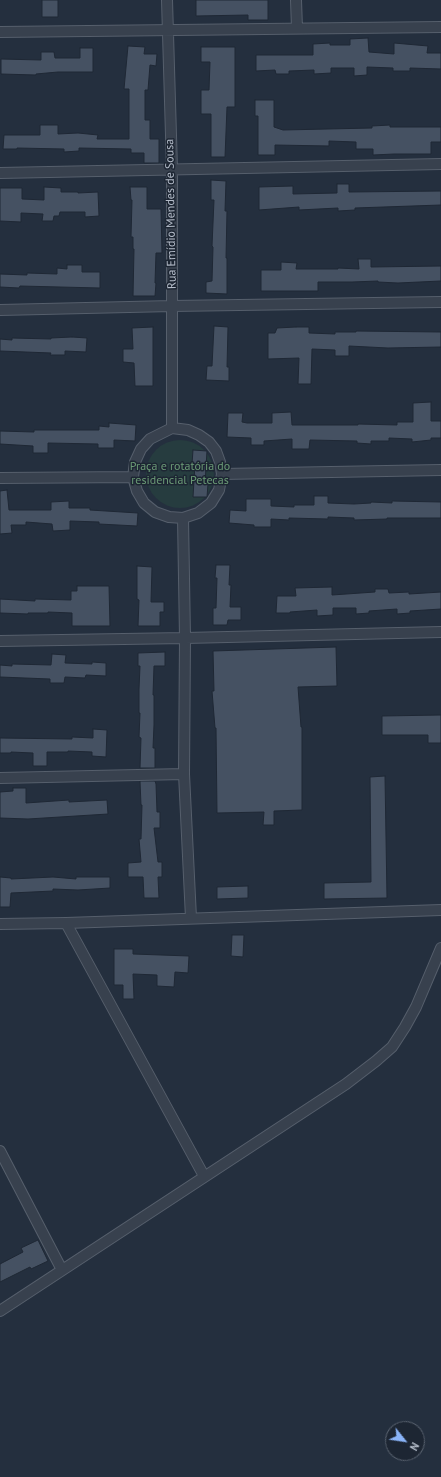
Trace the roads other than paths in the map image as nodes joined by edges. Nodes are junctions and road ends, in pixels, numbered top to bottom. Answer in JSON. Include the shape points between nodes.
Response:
{"nodes":[{"id":1,"x":167,"y":0,"type":"edge"},
{"id":2,"x":296,"y":0,"type":"edge"},
{"id":3,"x":441,"y":27,"type":"edge"},
{"id":4,"x":298,"y":28,"type":"junction"},
{"id":5,"x":167,"y":30,"type":"junction"},
{"id":6,"x":0,"y":32,"type":"edge"},
{"id":7,"x":441,"y":164,"type":"edge"},
{"id":8,"x":172,"y":169,"type":"junction"},
{"id":9,"x":0,"y":172,"type":"edge"},
{"id":10,"x":441,"y":302,"type":"edge"},
{"id":11,"x":172,"y":306,"type":"junction"},
{"id":12,"x":0,"y":310,"type":"edge"},
{"id":13,"x":172,"y":428,"type":"junction"},
{"id":14,"x":441,"y":470,"type":"edge"},
{"id":15,"x":222,"y":474,"type":"junction"},
{"id":16,"x":133,"y":476,"type":"junction"},
{"id":17,"x":0,"y":478,"type":"edge"},
{"id":18,"x":183,"y":518,"type":"junction"},
{"id":19,"x":441,"y":632,"type":"edge"},
{"id":20,"x":185,"y":638,"type":"junction"},
{"id":21,"x":0,"y":641,"type":"edge"},
{"id":22,"x":184,"y":774,"type":"junction"},
{"id":23,"x":0,"y":778,"type":"edge"},
{"id":24,"x":441,"y":910,"type":"edge"},
{"id":25,"x":191,"y":918,"type":"junction"},
{"id":26,"x":66,"y":923,"type":"junction"},
{"id":27,"x":0,"y":924,"type":"edge"},
{"id":28,"x":441,"y":948,"type":"edge"},
{"id":29,"x":0,"y":1151,"type":"edge"},
{"id":30,"x":204,"y":1176,"type":"junction"},
{"id":31,"x":62,"y":1270,"type":"junction"},
{"id":32,"x":0,"y":1311,"type":"edge"}],
"edges":[{"from":1,"to":5,"type":"street","name":"Rua Emídio Mendes de Sousa"},
{"from":2,"to":4,"type":"street"},
{"from":3,"to":4,"type":"street"},
{"from":4,"to":5,"type":"street"},
{"from":5,"to":6,"type":"street"},
{"from":5,"to":8,"type":"street","name":"Rua Emídio Mendes de Sousa"},
{"from":7,"to":8,"type":"street"},
{"from":8,"to":9,"type":"street"},
{"from":8,"to":11,"type":"street","name":"Rua Emídio Mendes de Sousa"},
{"from":10,"to":11,"type":"street"},
{"from":11,"to":12,"type":"street"},
{"from":11,"to":13,"type":"street","name":"Rua Emídio Mendes de Sousa"},
{"from":13,"to":15,"type":"street","via":[[188,430],[209,442],[216,451]]},
{"from":13,"to":16,"type":"street","via":[[150,439],[141,449],[135,462]]},
{"from":14,"to":15,"type":"street"},
{"from":15,"to":18,"type":"street","via":[[219,490],[210,503],[198,513]]},
{"from":16,"to":17,"type":"street"},
{"from":16,"to":18,"type":"street","via":[[136,491],[144,503],[155,512]]},
{"from":18,"to":20,"type":"street"},
{"from":19,"to":20,"type":"street"},
{"from":20,"to":21,"type":"street"},
{"from":20,"to":22,"type":"street"},
{"from":22,"to":23,"type":"street"},
{"from":22,"to":25,"type":"street"},
{"from":24,"to":25,"type":"street"},
{"from":25,"to":26,"type":"street"},
{"from":26,"to":27,"type":"street"},
{"from":26,"to":30,"type":"street"},
{"from":28,"to":30,"type":"street","via":[[416,1007],[392,1047],[346,1084]]},
{"from":29,"to":31,"type":"street"},
{"from":30,"to":31,"type":"street"},
{"from":31,"to":32,"type":"street"}]}
